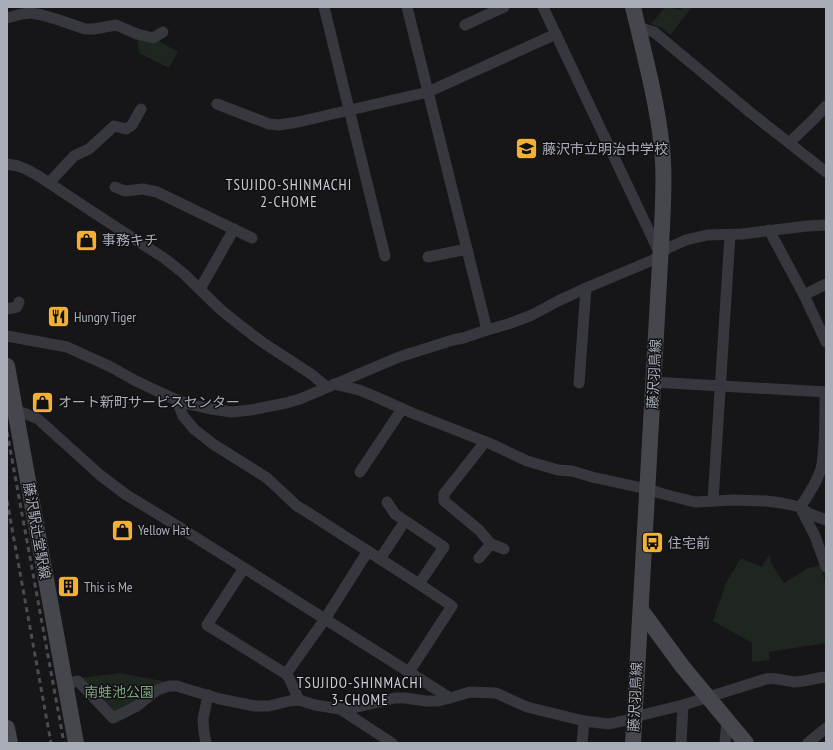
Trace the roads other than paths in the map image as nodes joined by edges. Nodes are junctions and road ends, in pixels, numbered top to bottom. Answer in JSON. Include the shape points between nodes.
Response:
{"nodes":[{"id":1,"x":324,"y":7,"type":"edge"},
{"id":2,"x":407,"y":7,"type":"edge"},
{"id":3,"x":504,"y":7,"type":"edge"},
{"id":4,"x":543,"y":7,"type":"edge"},
{"id":5,"x":633,"y":7,"type":"edge"},
{"id":6,"x":7,"y":18,"type":"edge"},
{"id":7,"x":465,"y":26,"type":"dead end"},
{"id":8,"x":638,"y":27,"type":"junction"},
{"id":9,"x":163,"y":32,"type":"dead end"},
{"id":10,"x":556,"y":34,"type":"junction"},
{"id":11,"x":428,"y":92,"type":"junction"},
{"id":12,"x":217,"y":104,"type":"dead end"},
{"id":13,"x":826,"y":106,"type":"edge"},
{"id":14,"x":141,"y":109,"type":"dead end"},
{"id":15,"x":349,"y":110,"type":"junction"},
{"id":16,"x":789,"y":143,"type":"junction"},
{"id":17,"x":7,"y":164,"type":"edge"},
{"id":18,"x":826,"y":172,"type":"edge"},
{"id":19,"x":49,"y":183,"type":"junction"},
{"id":20,"x":115,"y":187,"type":"dead end"},
{"id":21,"x":826,"y":225,"type":"edge"},
{"id":22,"x":234,"y":229,"type":"junction"},
{"id":23,"x":769,"y":230,"type":"junction"},
{"id":24,"x":730,"y":235,"type":"junction"},
{"id":25,"x":252,"y":238,"type":"dead end"},
{"id":26,"x":467,"y":249,"type":"junction"},
{"id":27,"x":661,"y":254,"type":"junction"},
{"id":28,"x":385,"y":256,"type":"dead end"},
{"id":29,"x":428,"y":256,"type":"dead end"},
{"id":30,"x":826,"y":284,"type":"edge"},
{"id":31,"x":586,"y":288,"type":"junction"},
{"id":32,"x":200,"y":289,"type":"junction"},
{"id":33,"x":804,"y":295,"type":"junction"},
{"id":34,"x":19,"y":302,"type":"dead end"},
{"id":35,"x":7,"y":309,"type":"edge"},
{"id":36,"x":487,"y":330,"type":"junction"},
{"id":37,"x":7,"y":336,"type":"edge"},
{"id":38,"x":826,"y":342,"type":"edge"},
{"id":39,"x":7,"y":366,"type":"edge"},
{"id":40,"x":654,"y":382,"type":"junction"},
{"id":41,"x":579,"y":383,"type":"dead end"},
{"id":42,"x":331,"y":385,"type":"junction"},
{"id":43,"x":720,"y":386,"type":"junction"},
{"id":44,"x":826,"y":392,"type":"edge"},
{"id":45,"x":177,"y":400,"type":"junction"},
{"id":46,"x":402,"y":409,"type":"junction"},
{"id":47,"x":15,"y":411,"type":"junction"},
{"id":48,"x":825,"y":432,"type":"edge"},
{"id":49,"x":486,"y":442,"type":"junction"},
{"id":50,"x":360,"y":472,"type":"dead end"},
{"id":51,"x":647,"y":488,"type":"junction"},
{"id":52,"x":713,"y":501,"type":"junction"},
{"id":53,"x":386,"y":502,"type":"dead end"},
{"id":54,"x":800,"y":507,"type":"junction"},
{"id":55,"x":826,"y":520,"type":"edge"},
{"id":56,"x":405,"y":521,"type":"junction"},
{"id":57,"x":491,"y":544,"type":"junction"},
{"id":58,"x":504,"y":549,"type":"dead end"},
{"id":59,"x":368,"y":551,"type":"junction"},
{"id":60,"x":479,"y":558,"type":"dead end"},
{"id":61,"x":380,"y":559,"type":"junction"},
{"id":62,"x":826,"y":567,"type":"edge"},
{"id":63,"x":244,"y":568,"type":"junction"},
{"id":64,"x":419,"y":584,"type":"junction"},
{"id":65,"x":641,"y":610,"type":"junction"},
{"id":66,"x":325,"y":619,"type":"junction"},
{"id":67,"x":409,"y":672,"type":"junction"},
{"id":68,"x":286,"y":674,"type":"junction"},
{"id":69,"x":826,"y":677,"type":"edge"},
{"id":70,"x":64,"y":684,"type":"junction"},
{"id":71,"x":208,"y":695,"type":"junction"},
{"id":72,"x":708,"y":697,"type":"junction"},
{"id":73,"x":450,"y":698,"type":"junction"},
{"id":74,"x":299,"y":700,"type":"junction"},
{"id":75,"x":682,"y":704,"type":"junction"},
{"id":76,"x":340,"y":709,"type":"junction"},
{"id":77,"x":634,"y":717,"type":"junction"},
{"id":78,"x":726,"y":719,"type":"junction"},
{"id":79,"x":584,"y":720,"type":"junction"},
{"id":80,"x":7,"y":728,"type":"edge"},
{"id":81,"x":826,"y":728,"type":"edge"},
{"id":82,"x":383,"y":740,"type":"edge"},
{"id":83,"x":10,"y":743,"type":"edge"},
{"id":84,"x":76,"y":743,"type":"edge"},
{"id":85,"x":206,"y":743,"type":"edge"},
{"id":86,"x":392,"y":743,"type":"edge"},
{"id":87,"x":582,"y":743,"type":"edge"},
{"id":88,"x":633,"y":743,"type":"edge"},
{"id":89,"x":681,"y":743,"type":"edge"},
{"id":90,"x":725,"y":743,"type":"edge"},
{"id":91,"x":746,"y":743,"type":"edge"},
{"id":92,"x":808,"y":743,"type":"edge"}],
"edges":[{"from":1,"to":15,"type":"street"},
{"from":2,"to":11,"type":"street"},
{"from":3,"to":7,"type":"street"},
{"from":4,"to":10,"type":"street"},
{"from":5,"to":8,"type":"street","name":"藤沢羽鳥線"},
{"from":6,"to":9,"type":"street","via":[[31,13],[85,29],[116,25],[153,38]]},
{"from":8,"to":16,"type":"street","via":[[654,32]]},
{"from":8,"to":27,"type":"street","name":"藤沢羽鳥線","via":[[654,96],[662,148],[664,178]]},
{"from":10,"to":11,"type":"street"},
{"from":10,"to":27,"type":"street"},
{"from":11,"to":15,"type":"street"},
{"from":11,"to":26,"type":"street"},
{"from":12,"to":15,"type":"street","via":[[269,124],[279,125]]},
{"from":13,"to":16,"type":"street"},
{"from":14,"to":19,"type":"street","via":[[132,125],[126,129],[114,126],[89,149],[74,156]]},
{"from":15,"to":28,"type":"street"},
{"from":16,"to":18,"type":"street"},
{"from":17,"to":19,"type":"street","via":[[28,170]]},
{"from":19,"to":32,"type":"street","via":[[164,258]]},
{"from":20,"to":22,"type":"street","via":[[126,192],[143,189],[157,192]]},
{"from":21,"to":23,"type":"street"},
{"from":22,"to":25,"type":"street"},
{"from":22,"to":32,"type":"street"},
{"from":23,"to":24,"type":"street"},
{"from":23,"to":33,"type":"street"},
{"from":24,"to":27,"type":"street","via":[[686,240]]},
{"from":24,"to":43,"type":"street"},
{"from":26,"to":29,"type":"street"},
{"from":26,"to":36,"type":"street"},
{"from":27,"to":31,"type":"street","via":[[653,260]]},
{"from":27,"to":40,"type":"street","name":"藤沢羽鳥線"},
{"from":30,"to":33,"type":"street"},
{"from":31,"to":36,"type":"street","via":[[532,315]]},
{"from":31,"to":41,"type":"street"},
{"from":32,"to":42,"type":"street","via":[[240,326]]},
{"from":33,"to":38,"type":"street"},
{"from":34,"to":35,"type":"street","via":[[17,308]]},
{"from":36,"to":42,"type":"street","via":[[400,357]]},
{"from":37,"to":45,"type":"street","via":[[67,347]]},
{"from":39,"to":47,"type":"street","name":"藤沢駅辻堂駅線"},
{"from":40,"to":43,"type":"street"},
{"from":40,"to":51,"type":"street","name":"藤沢羽鳥線"},
{"from":42,"to":45,"type":"street","via":[[293,401],[232,412]]},
{"from":42,"to":46,"type":"street","via":[[359,390]]},
{"from":43,"to":44,"type":"street"},
{"from":43,"to":52,"type":"street"},
{"from":44,"to":48,"type":"street"},
{"from":45,"to":59,"type":"street","via":[[187,421],[213,444],[266,478],[297,506]]},
{"from":46,"to":49,"type":"street"},
{"from":46,"to":50,"type":"street"},
{"from":47,"to":63,"type":"street","via":[[38,419],[125,494]]},
{"from":47,"to":70,"type":"street","name":"藤沢駅辻堂駅線"},
{"from":48,"to":54,"type":"street","via":[[820,470]]},
{"from":49,"to":51,"type":"street","via":[[527,461],[558,470]]},
{"from":49,"to":57,"type":"street","via":[[444,494],[444,501],[479,530]]},
{"from":51,"to":52,"type":"street","via":[[695,502]]},
{"from":51,"to":65,"type":"street","name":"藤沢羽鳥線"},
{"from":52,"to":54,"type":"street","via":[[766,501]]},
{"from":53,"to":56,"type":"street","via":[[395,514]]},
{"from":54,"to":55,"type":"street"},
{"from":54,"to":62,"type":"street"},
{"from":56,"to":61,"type":"street"},
{"from":56,"to":64,"type":"street","via":[[444,547]]},
{"from":57,"to":58,"type":"street"},
{"from":57,"to":60,"type":"street"},
{"from":59,"to":61,"type":"street"},
{"from":59,"to":66,"type":"street"},
{"from":61,"to":64,"type":"street"},
{"from":63,"to":66,"type":"street"},
{"from":63,"to":68,"type":"street","via":[[207,625]]},
{"from":64,"to":67,"type":"street","via":[[452,606]]},
{"from":65,"to":72,"type":"street"},
{"from":65,"to":77,"type":"street","name":"藤沢羽鳥線"},
{"from":66,"to":67,"type":"street"},
{"from":66,"to":68,"type":"street"},
{"from":67,"to":73,"type":"street"},
{"from":68,"to":74,"type":"street"},
{"from":69,"to":72,"type":"street","via":[[801,682],[771,678]]},
{"from":70,"to":71,"type":"street","via":[[78,681],[113,718],[137,706],[157,690],[169,686]]},
{"from":70,"to":84,"type":"street","name":"藤沢駅辻堂駅線"},
{"from":71,"to":74,"type":"street","via":[[263,706]]},
{"from":71,"to":85,"type":"street","via":[[203,719]]},
{"from":72,"to":75,"type":"street"},
{"from":72,"to":78,"type":"street"},
{"from":73,"to":76,"type":"street","via":[[438,701],[395,698]]},
{"from":73,"to":79,"type":"street","via":[[470,692],[496,694],[527,708]]},
{"from":74,"to":76,"type":"street"},
{"from":75,"to":77,"type":"street"},
{"from":75,"to":89,"type":"street"},
{"from":76,"to":82,"type":"street"},
{"from":77,"to":79,"type":"street","via":[[609,724]]},
{"from":77,"to":88,"type":"street","name":"藤沢羽鳥線"},
{"from":78,"to":90,"type":"street"},
{"from":78,"to":91,"type":"street"},
{"from":79,"to":87,"type":"street"},
{"from":80,"to":83,"type":"street"},
{"from":81,"to":92,"type":"street"},
{"from":82,"to":86,"type":"street"}]}
